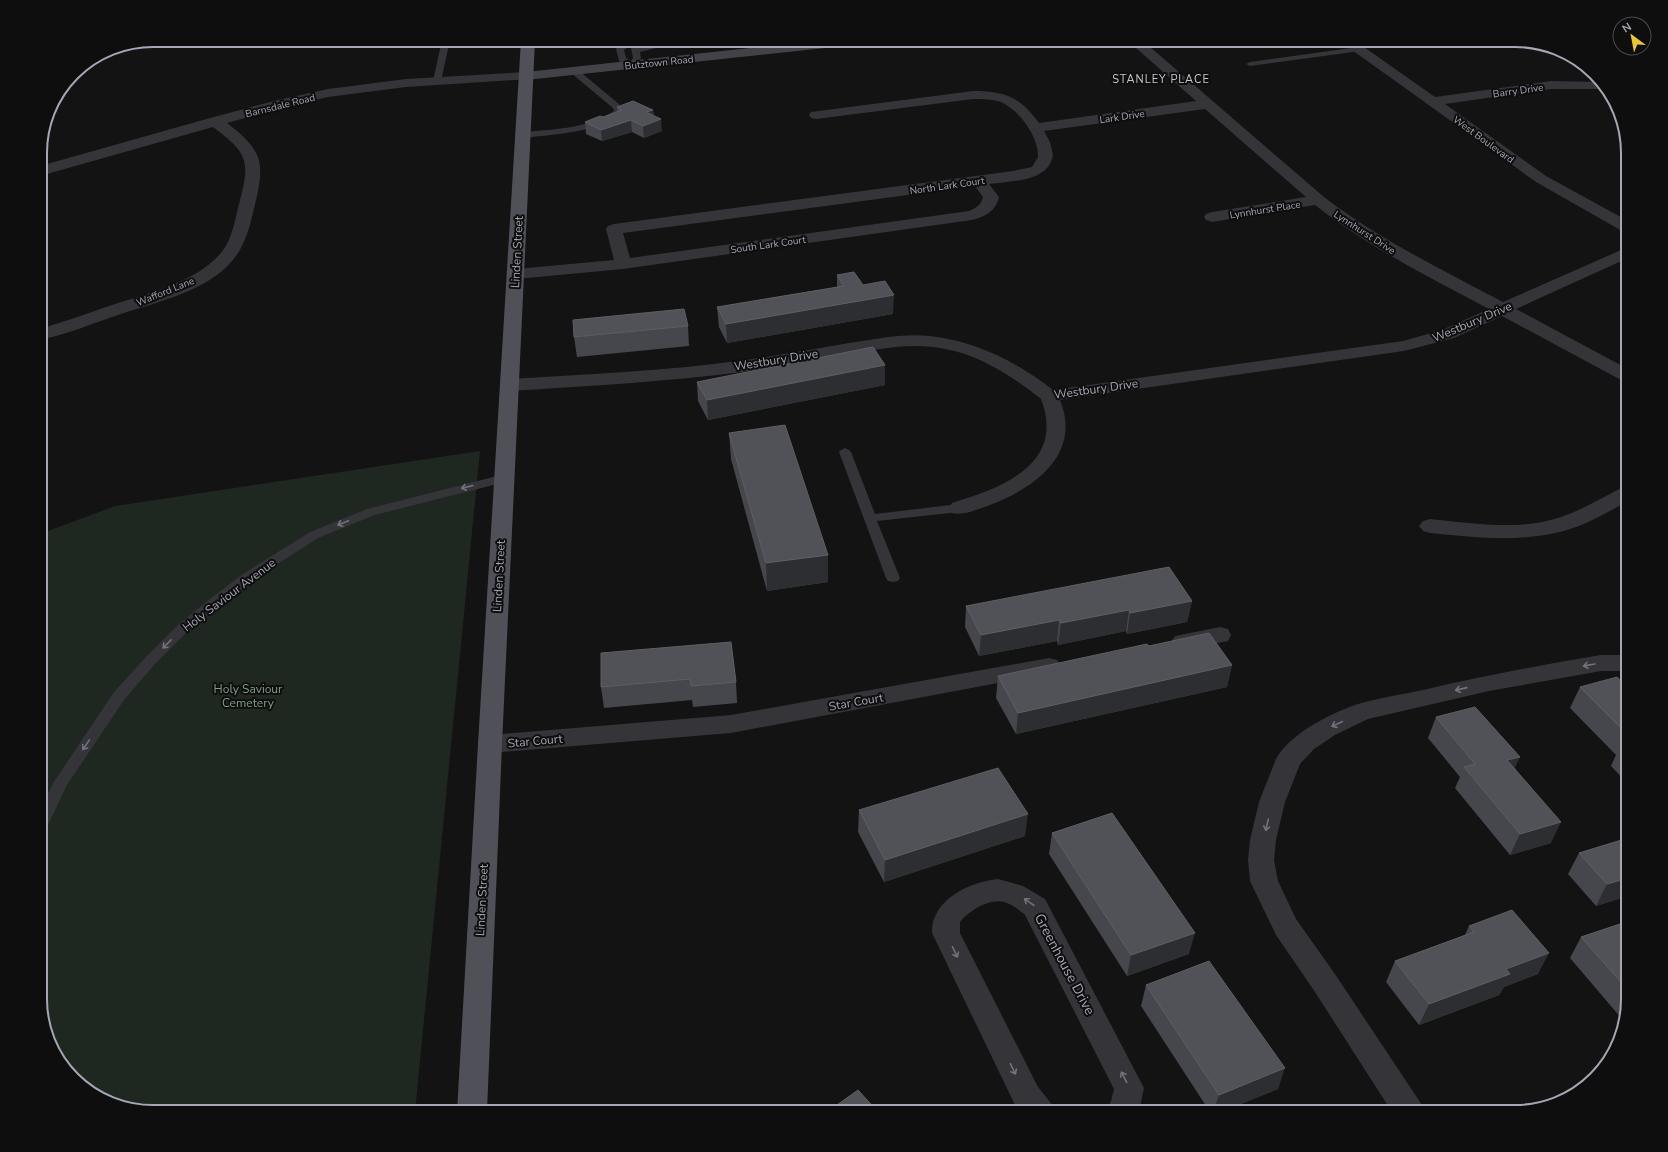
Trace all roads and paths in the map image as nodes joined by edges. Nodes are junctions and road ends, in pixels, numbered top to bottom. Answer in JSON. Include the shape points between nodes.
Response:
{"nodes":[{"id":1,"x":444,"y":47,"type":"edge"},
{"id":2,"x":528,"y":47,"type":"edge"},
{"id":3,"x":622,"y":47,"type":"edge"},
{"id":4,"x":635,"y":47,"type":"edge"},
{"id":5,"x":650,"y":47,"type":"edge"},
{"id":6,"x":799,"y":47,"type":"edge"},
{"id":7,"x":1142,"y":47,"type":"edge"},
{"id":8,"x":1355,"y":47,"type":"edge"},
{"id":9,"x":1358,"y":49,"type":"junction"},
{"id":10,"x":636,"y":51,"type":"junction"},
{"id":11,"x":1250,"y":64,"type":"dead end"},
{"id":12,"x":633,"y":65,"type":"junction"},
{"id":13,"x":574,"y":71,"type":"junction"},
{"id":14,"x":526,"y":76,"type":"junction"},
{"id":15,"x":437,"y":81,"type":"junction"},
{"id":16,"x":1597,"y":86,"type":"edge"},
{"id":17,"x":1433,"y":102,"type":"junction"},
{"id":18,"x":1209,"y":104,"type":"junction"},
{"id":19,"x":816,"y":115,"type":"dead end"},
{"id":20,"x":215,"y":121,"type":"junction"},
{"id":21,"x":1035,"y":128,"type":"junction"},
{"id":22,"x":523,"y":134,"type":"junction"},
{"id":23,"x":47,"y":169,"type":"edge"},
{"id":24,"x":979,"y":180,"type":"junction"},
{"id":25,"x":1318,"y":200,"type":"junction"},
{"id":26,"x":1212,"y":217,"type":"dead end"},
{"id":27,"x":1621,"y":224,"type":"edge"},
{"id":28,"x":1621,"y":255,"type":"edge"},
{"id":29,"x":623,"y":264,"type":"junction"},
{"id":30,"x":516,"y":274,"type":"junction"},
{"id":31,"x":1502,"y":309,"type":"junction"},
{"id":32,"x":47,"y":333,"type":"edge"},
{"id":33,"x":1621,"y":372,"type":"edge"},
{"id":34,"x":510,"y":385,"type":"junction"},
{"id":35,"x":1048,"y":396,"type":"junction"},
{"id":36,"x":845,"y":452,"type":"dead end"},
{"id":37,"x":505,"y":478,"type":"junction"},
{"id":38,"x":1621,"y":496,"type":"edge"},
{"id":39,"x":958,"y":508,"type":"joint"},
{"id":40,"x":870,"y":518,"type":"junction"},
{"id":41,"x":1430,"y":526,"type":"dead end"},
{"id":42,"x":893,"y":578,"type":"dead end"},
{"id":43,"x":1220,"y":635,"type":"dead end"},
{"id":44,"x":1166,"y":645,"type":"edge"},
{"id":45,"x":1073,"y":662,"type":"edge"},
{"id":46,"x":1621,"y":663,"type":"edge"},
{"id":47,"x":490,"y":744,"type":"junction"},
{"id":48,"x":47,"y":812,"type":"edge"},
{"id":49,"x":472,"y":1105,"type":"edge"},
{"id":50,"x":1033,"y":1105,"type":"edge"},
{"id":51,"x":1126,"y":1105,"type":"edge"},
{"id":52,"x":1404,"y":1105,"type":"edge"}],
"edges":[{"from":1,"to":15,"type":"lane"},
{"from":2,"to":14,"type":"main road","name":"Linden Street"},
{"from":3,"to":12,"type":"lane","via":[[620,49],[622,59]]},
{"from":4,"to":10,"type":"lane"},
{"from":5,"to":10,"type":"lane"},
{"from":6,"to":12,"type":"street","name":"Butztown Road"},
{"from":7,"to":18,"type":"street","name":"Lynnhurst Drive"},
{"from":8,"to":9,"type":"street","name":"West Boulevard"},
{"from":9,"to":11,"type":"lane"},
{"from":9,"to":17,"type":"street","name":"West Boulevard"},
{"from":10,"to":12,"type":"lane","via":[[637,58]]},
{"from":12,"to":13,"type":"street","name":"Butztown Road"},
{"from":13,"to":14,"type":"street","name":"Butztown Road"},
{"from":13,"to":22,"type":"lane","via":[[617,107],[619,112],[608,120],[592,125]]},
{"from":14,"to":15,"type":"street","name":"Barnsdale Road"},
{"from":14,"to":22,"type":"main road","name":"Linden Street"},
{"from":15,"to":20,"type":"street","name":"Barnsdale Road","via":[[328,93]]},
{"from":16,"to":17,"type":"street","name":"Barry Drive","via":[[1551,85]]},
{"from":17,"to":27,"type":"street","name":"West Boulevard","via":[[1540,179]]},
{"from":18,"to":21,"type":"street","name":"Lark Drive"},
{"from":18,"to":25,"type":"street","name":"Lynnhurst Drive"},
{"from":19,"to":21,"type":"street","name":"North Lark Court","via":[[986,95],[996,96],[1015,104]]},
{"from":20,"to":23,"type":"street","name":"Barnsdale Road"},
{"from":20,"to":32,"type":"street","name":"Wafford Lane","via":[[249,151],[255,167],[253,183],[235,245],[228,255],[216,267],[187,284]]},
{"from":21,"to":24,"type":"street","name":"North Lark Court","via":[[1046,150],[1046,156],[1036,171]]},
{"from":22,"to":30,"type":"main road","name":"Linden Street"},
{"from":24,"to":29,"type":"street","name":"South Lark Court","via":[[991,197],[990,202],[986,209],[972,215]]},
{"from":24,"to":29,"type":"street","name":"North Lark Court","via":[[614,229]]},
{"from":25,"to":26,"type":"street","name":"Lynnhurst Place"},
{"from":25,"to":31,"type":"street","name":"Lynnhurst Drive","via":[[1390,249]]},
{"from":28,"to":31,"type":"street","name":"Westbury Drive"},
{"from":29,"to":30,"type":"street","name":"South Lark Court"},
{"from":30,"to":34,"type":"main road","name":"Linden Street"},
{"from":31,"to":33,"type":"street","name":"Lynnhurst Drive"},
{"from":31,"to":35,"type":"street","name":"Westbury Drive","via":[[1448,334],[1404,346]]},
{"from":34,"to":35,"type":"street","name":"Westbury Drive","via":[[666,375],[728,368],[879,344],[929,341],[966,349],[993,360],[1029,380]]},
{"from":34,"to":37,"type":"main road","name":"Linden Street"},
{"from":35,"to":39,"type":"street","via":[[1055,413],[1057,428],[1051,450],[1040,466],[1014,487]]},
{"from":36,"to":40,"type":"lane"},
{"from":37,"to":47,"type":"main road","name":"Linden Street"},
{"from":37,"to":48,"type":"lane","name":"Holy Saviour Avenue","one_way":true,"via":[[371,512],[314,535],[248,577],[185,626],[119,696],[61,783]]},
{"from":38,"to":41,"type":"street","via":[[1580,518],[1546,528],[1493,532]]},
{"from":39,"to":40,"type":"lane"},
{"from":40,"to":42,"type":"lane"},
{"from":43,"to":44,"type":"street"},
{"from":45,"to":47,"type":"street","name":"Star Court","via":[[731,724]]},
{"from":46,"to":52,"type":"street","one_way":true,"via":[[1601,663],[1489,683],[1362,712],[1326,729],[1305,743],[1289,759],[1272,802],[1263,840],[1261,860],[1264,881],[1286,927]]},
{"from":47,"to":49,"type":"main road","name":"Linden Street"},
{"from":51,"to":50,"type":"street","name":"Greenhouse Drive","one_way":true,"via":[[1129,1088],[1035,907],[1019,896],[998,890],[973,897],[958,905],[947,918],[946,933],[1027,1097]]}]}
